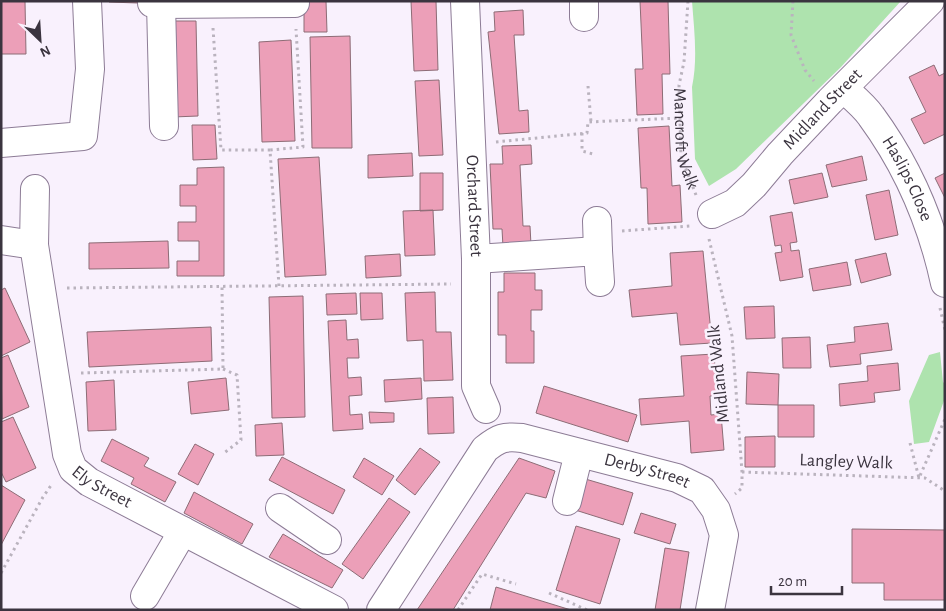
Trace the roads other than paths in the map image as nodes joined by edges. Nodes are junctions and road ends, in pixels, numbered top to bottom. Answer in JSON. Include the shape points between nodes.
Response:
{"nodes":[{"id":1,"x":87,"y":1,"type":"edge"},
{"id":2,"x":465,"y":1,"type":"edge"},
{"id":3,"x":930,"y":1,"type":"edge"},
{"id":4,"x":157,"y":3,"type":"edge"},
{"id":5,"x":295,"y":3,"type":"road end"},
{"id":6,"x":837,"y":95,"type":"junction"},
{"id":7,"x":164,"y":126,"type":"dead end"},
{"id":8,"x":1,"y":144,"type":"edge"},
{"id":9,"x":35,"y":189,"type":"dead end"},
{"id":10,"x":704,"y":218,"type":"road end"},
{"id":11,"x":1,"y":240,"type":"edge"},
{"id":12,"x":34,"y":245,"type":"junction"},
{"id":13,"x":476,"y":272,"type":"junction"},
{"id":14,"x":600,"y":282,"type":"dead end"},
{"id":15,"x":945,"y":283,"type":"edge"},
{"id":16,"x":486,"y":409,"type":"dead end"},
{"id":17,"x":579,"y":453,"type":"junction"},
{"id":18,"x":567,"y":501,"type":"dead end"},
{"id":19,"x":280,"y":508,"type":"dead end"},
{"id":20,"x":183,"y":531,"type":"junction"},
{"id":21,"x":327,"y":540,"type":"dead end"},
{"id":22,"x":145,"y":596,"type":"dead end"},
{"id":23,"x":334,"y":610,"type":"edge"},
{"id":24,"x":381,"y":610,"type":"edge"},
{"id":25,"x":710,"y":610,"type":"edge"}],
"edges":[{"from":1,"to":8,"type":"street","via":[[90,69],[83,136]]},
{"from":2,"to":13,"type":"street","name":"Orchard Street"},
{"from":3,"to":6,"type":"street","name":"Midland Street"},
{"from":4,"to":5,"type":"street"},
{"from":4,"to":7,"type":"street"},
{"from":6,"to":10,"type":"street","name":"Midland Street","via":[[735,203]]},
{"from":6,"to":15,"type":"street","name":"Haslips Close","via":[[870,114],[901,162],[922,205]]},
{"from":9,"to":12,"type":"street","name":"Ely Street"},
{"from":11,"to":12,"type":"street"},
{"from":12,"to":20,"type":"street","name":"Ely Street","via":[[67,454],[73,469],[89,482]]},
{"from":13,"to":14,"type":"street","via":[[597,235]]},
{"from":13,"to":16,"type":"street","name":"Orchard Street","via":[[476,386]]},
{"from":17,"to":18,"type":"street"},
{"from":17,"to":24,"type":"street","name":"Derby Street","via":[[522,438],[508,436],[496,440],[485,449],[464,479]]},
{"from":17,"to":25,"type":"street","name":"Derby Street","via":[[677,478],[702,490],[716,510],[724,536]]},
{"from":19,"to":21,"type":"street"},
{"from":20,"to":22,"type":"street"},
{"from":20,"to":23,"type":"street","name":"Ely Street"}]}
